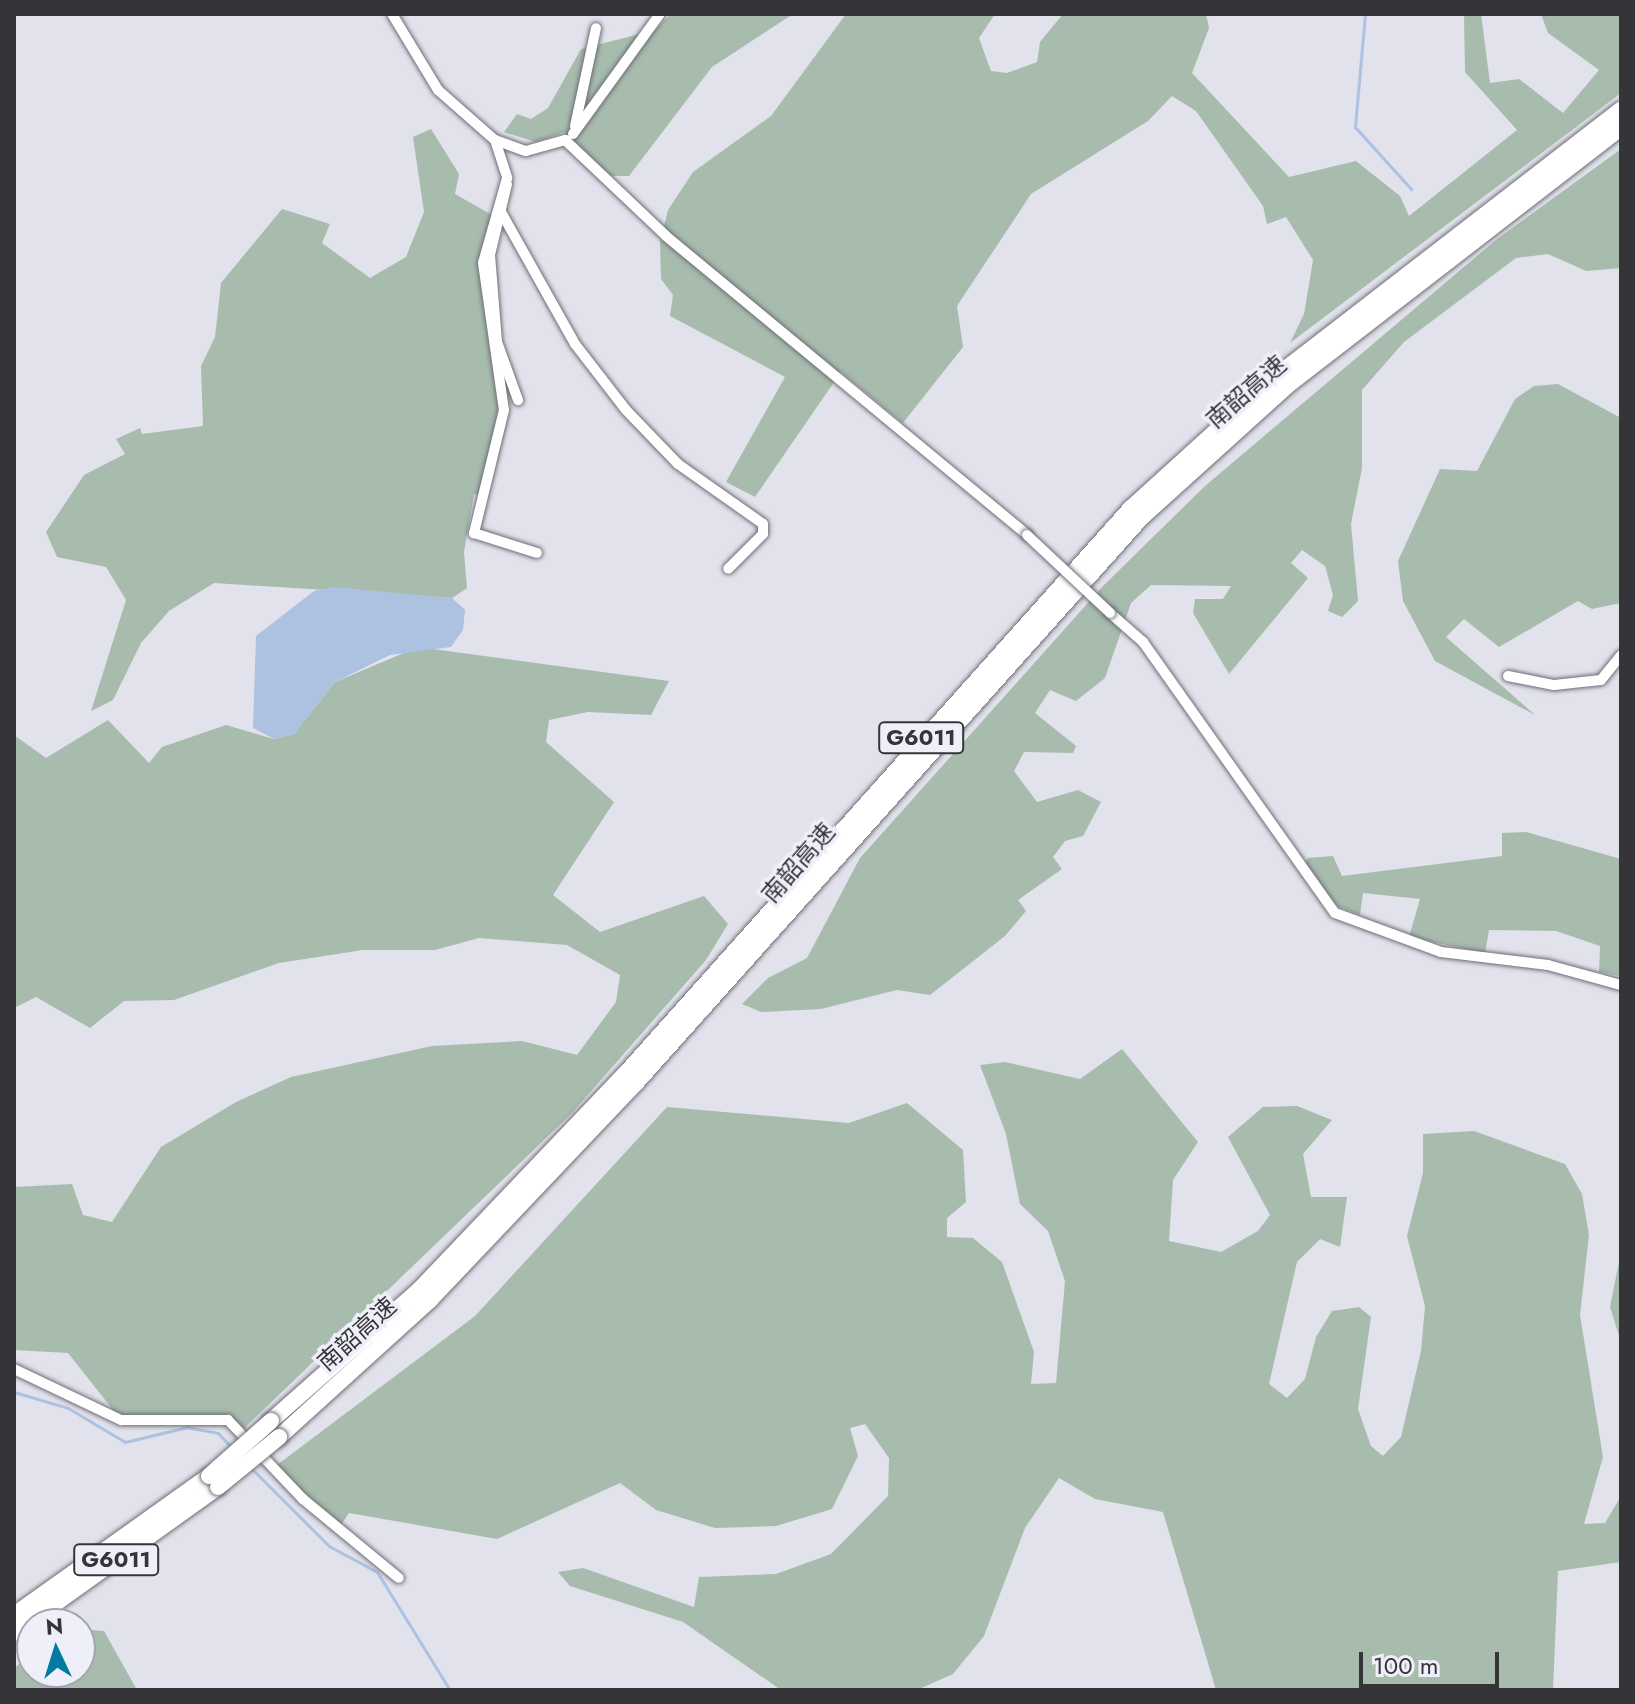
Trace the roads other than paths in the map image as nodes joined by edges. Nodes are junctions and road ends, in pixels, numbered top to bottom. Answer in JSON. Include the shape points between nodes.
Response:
{"nodes":[{"id":1,"x":392,"y":14,"type":"edge"},
{"id":2,"x":660,"y":14,"type":"edge"},
{"id":3,"x":596,"y":28,"type":"dead end"},
{"id":4,"x":1621,"y":110,"type":"edge"},
{"id":5,"x":1621,"y":128,"type":"edge"},
{"id":6,"x":569,"y":137,"type":"junction"},
{"id":7,"x":495,"y":140,"type":"junction"},
{"id":8,"x":507,"y":178,"type":"junction"},
{"id":9,"x":501,"y":212,"type":"junction"},
{"id":10,"x":518,"y":400,"type":"dead end"},
{"id":11,"x":537,"y":553,"type":"dead end"},
{"id":12,"x":728,"y":569,"type":"dead end"},
{"id":13,"x":1621,"y":655,"type":"edge"},
{"id":14,"x":1508,"y":676,"type":"dead end"},
{"id":15,"x":1621,"y":985,"type":"edge"},
{"id":16,"x":14,"y":1369,"type":"edge"},
{"id":17,"x":213,"y":1481,"type":"junction"},
{"id":18,"x":399,"y":1578,"type":"dead end"},
{"id":19,"x":14,"y":1615,"type":"edge"},
{"id":20,"x":14,"y":1633,"type":"edge"}],
"edges":[{"from":1,"to":7,"type":"street","via":[[438,90]]},
{"from":2,"to":6,"type":"street"},
{"from":3,"to":6,"type":"street"},
{"from":4,"to":17,"type":"highway","name":"南韶高速","number":"G6011","bridge":true,"via":[[1279,374],[1131,508],[626,1073],[420,1289],[271,1421]]},
{"from":5,"to":17,"type":"highway","name":"南韶高速","number":"G6011","bridge":true,"via":[[1300,375],[1141,518],[636,1083],[430,1300],[279,1437]]},
{"from":6,"to":7,"type":"street","via":[[526,151]]},
{"from":6,"to":15,"type":"street","bridge":true,"via":[[666,236],[1027,535],[1143,642],[1335,913],[1441,952],[1548,965]]},
{"from":7,"to":8,"type":"street"},
{"from":8,"to":9,"type":"street"},
{"from":8,"to":11,"type":"street","via":[[483,263],[504,410],[474,533]]},
{"from":9,"to":10,"type":"street","via":[[490,255],[497,342]]},
{"from":9,"to":12,"type":"street","via":[[575,344],[626,410],[678,464],[763,524],[763,534]]},
{"from":13,"to":14,"type":"street","via":[[1601,680],[1587,683]]},
{"from":16,"to":18,"type":"street","via":[[121,1420],[228,1420],[303,1499]]},
{"from":17,"to":19,"type":"highway","name":"南韶高速","number":"G6011"},
{"from":17,"to":20,"type":"highway","name":"南韶高速","number":"G6011"}]}
